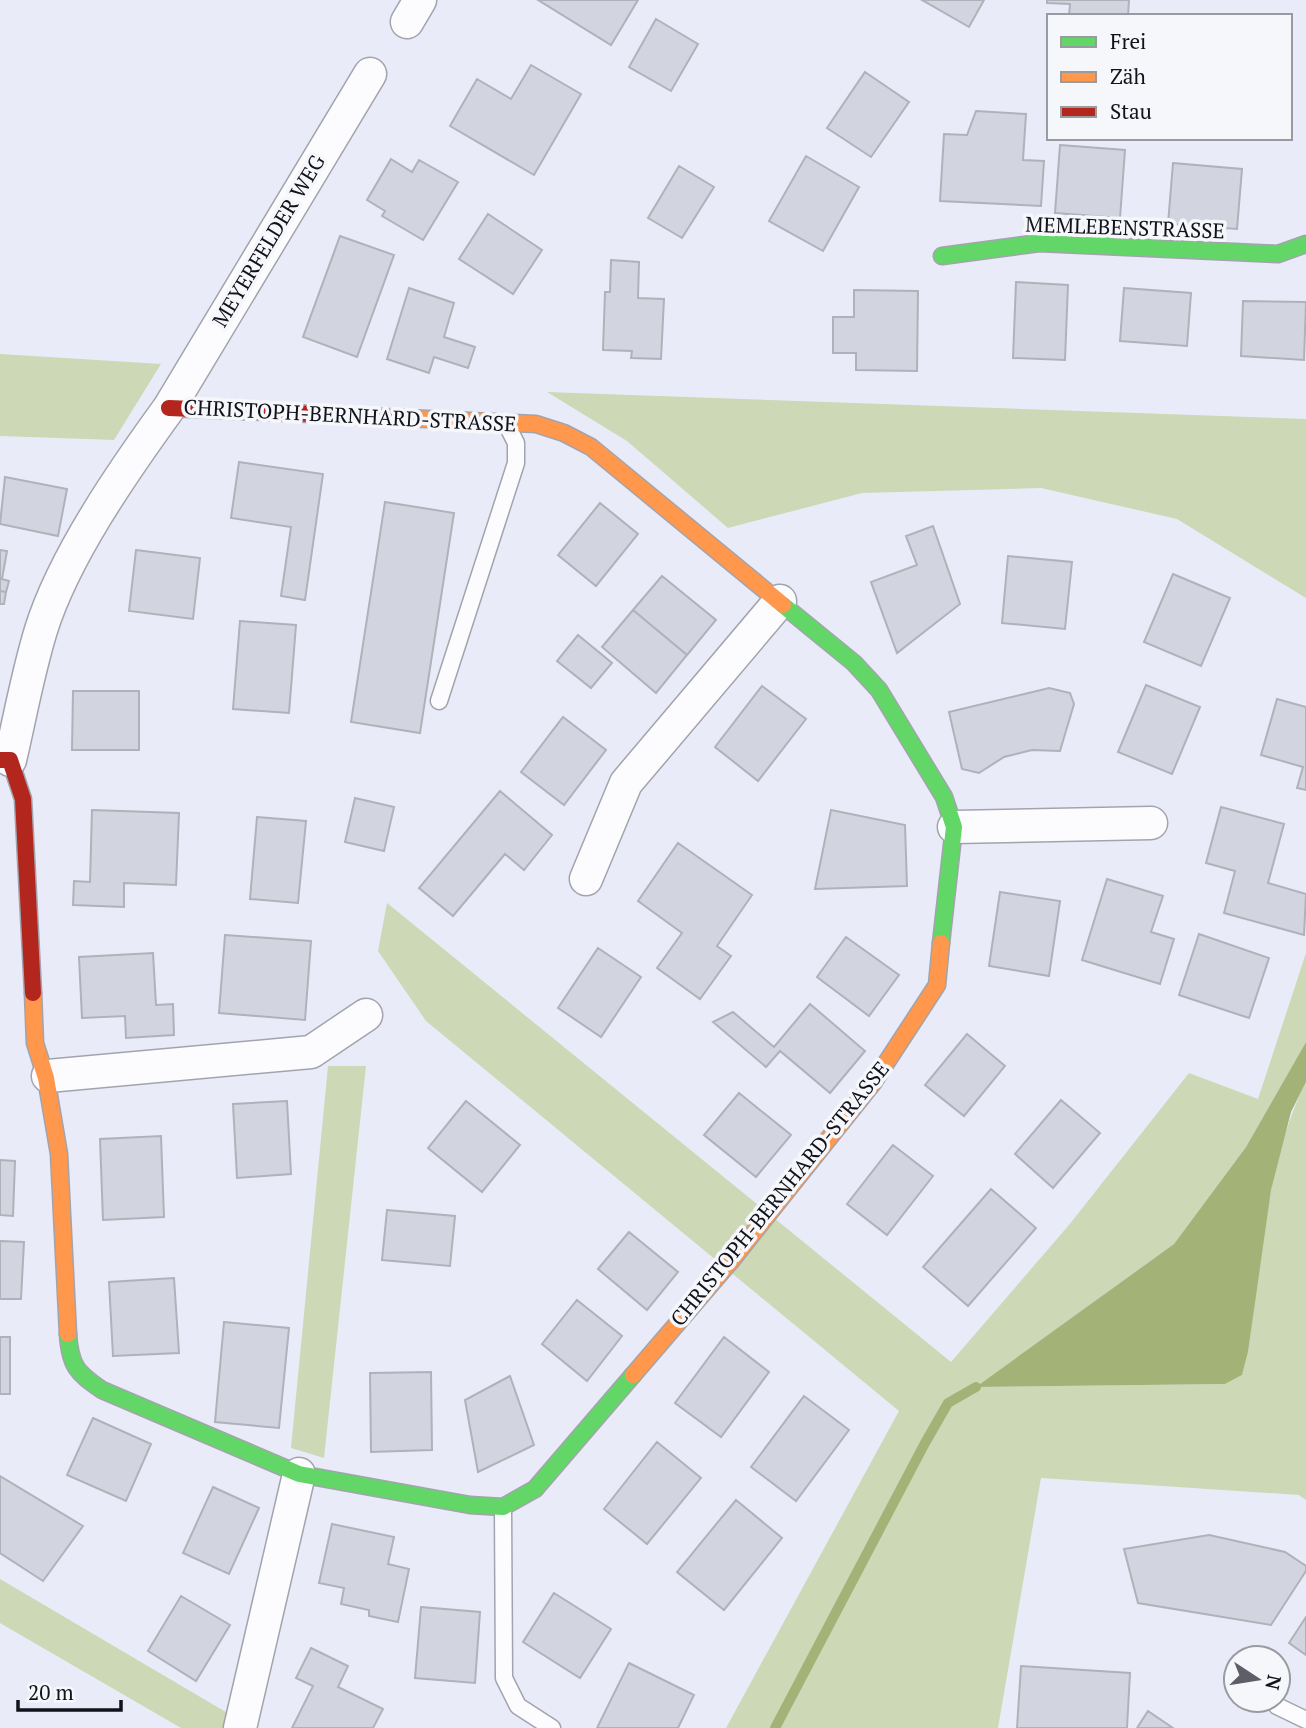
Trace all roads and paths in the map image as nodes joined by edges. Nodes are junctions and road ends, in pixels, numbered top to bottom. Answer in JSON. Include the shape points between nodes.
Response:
{"nodes":[{"id":1,"x":370,"y":74,"type":"dead end"},
{"id":2,"x":1306,"y":244,"type":"edge"},
{"id":3,"x":942,"y":256,"type":"dead end"},
{"id":4,"x":169,"y":408,"type":"junction"},
{"id":5,"x":506,"y":423,"type":"junction"},
{"id":6,"x":780,"y":601,"type":"junction"},
{"id":7,"x":439,"y":701,"type":"dead end"},
{"id":8,"x":5,"y":760,"type":"edge"},
{"id":9,"x":1151,"y":824,"type":"dead end"},
{"id":10,"x":954,"y":827,"type":"junction"},
{"id":11,"x":586,"y":879,"type":"dead end"},
{"id":12,"x":366,"y":1015,"type":"dead end"},
{"id":13,"x":48,"y":1076,"type":"junction"},
{"id":14,"x":299,"y":1474,"type":"junction"},
{"id":15,"x":503,"y":1507,"type":"junction"},
{"id":16,"x":240,"y":1728,"type":"edge"},
{"id":17,"x":552,"y":1728,"type":"edge"}],
"edges":[{"from":1,"to":4,"type":"street","name":"MEYERFELDER WEG"},
{"from":2,"to":3,"type":"street","name":"MEMLEBENSTRASSE","via":[[1278,254],[1039,243]]},
{"from":4,"to":5,"type":"street","name":"CHRISTOPH-BERNHARD-STRASSE"},
{"from":4,"to":8,"type":"street","name":"CHRISTOPH-BERNHARD-STRASSE","via":[[75,554],[41,628]]},
{"from":5,"to":6,"type":"street","name":"CHRISTOPH-BERNHARD-STRASSE","via":[[536,424],[590,447]]},
{"from":5,"to":7,"type":"lane","via":[[516,443],[516,463]]},
{"from":6,"to":10,"type":"street","name":"CHRISTOPH-BERNHARD-STRASSE","via":[[879,690],[944,797]]},
{"from":6,"to":11,"type":"street","via":[[626,783]]},
{"from":8,"to":13,"type":"street","name":"CHRISTOPH-BERNHARD-STRASSE","via":[[23,799],[35,1044]]},
{"from":9,"to":10,"type":"street"},
{"from":10,"to":15,"type":"street","name":"CHRISTOPH-BERNHARD-STRASSE","via":[[937,985],[873,1083],[731,1261],[544,1479]]},
{"from":12,"to":13,"type":"street","via":[[311,1052]]},
{"from":13,"to":14,"type":"street","name":"CHRISTOPH-BERNHARD-STRASSE","via":[[57,1124],[69,1350],[77,1373],[102,1390]]},
{"from":14,"to":15,"type":"street","name":"CHRISTOPH-BERNHARD-STRASSE","via":[[375,1490]]},
{"from":14,"to":16,"type":"street"},
{"from":15,"to":17,"type":"lane","via":[[504,1678],[518,1706]]}]}
